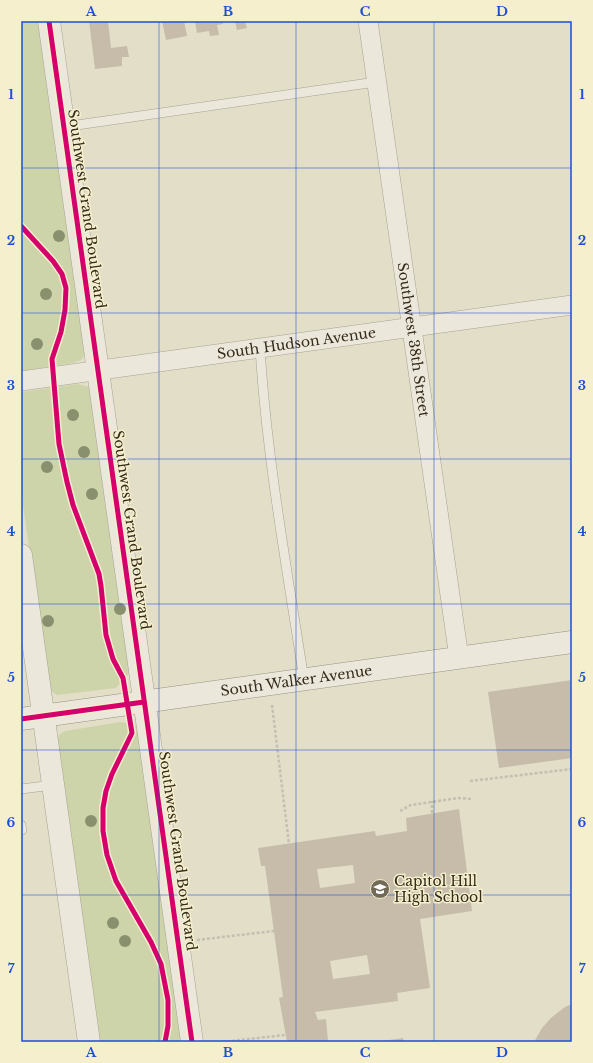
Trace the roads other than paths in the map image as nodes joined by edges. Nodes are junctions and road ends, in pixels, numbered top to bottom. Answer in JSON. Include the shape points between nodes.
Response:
{"nodes":[{"id":1,"x":49,"y":21,"type":"edge"},
{"id":2,"x":368,"y":21,"type":"edge"},
{"id":3,"x":376,"y":82,"type":"junction"},
{"id":4,"x":63,"y":127,"type":"junction"},
{"id":5,"x":572,"y":305,"type":"edge"},
{"id":6,"x":411,"y":327,"type":"junction"},
{"id":7,"x":260,"y":348,"type":"junction"},
{"id":8,"x":97,"y":370,"type":"junction"},
{"id":9,"x":21,"y":381,"type":"edge"},
{"id":10,"x":21,"y":555,"type":"edge"},
{"id":11,"x":26,"y":630,"type":"edge"},
{"id":12,"x":572,"y":642,"type":"edge"},
{"id":13,"x":459,"y":658,"type":"junction"},
{"id":14,"x":304,"y":680,"type":"junction"},
{"id":15,"x":144,"y":702,"type":"junction"},
{"id":16,"x":43,"y":716,"type":"junction"},
{"id":17,"x":21,"y":719,"type":"edge"},
{"id":18,"x":53,"y":785,"type":"junction"},
{"id":19,"x":21,"y":789,"type":"edge"},
{"id":20,"x":89,"y":1042,"type":"edge"},
{"id":21,"x":192,"y":1042,"type":"edge"}],
"edges":[{"from":1,"to":4,"type":"street","name":"Southwest Grand Boulevard"},
{"from":2,"to":3,"type":"street","name":"Southwest 38th Street"},
{"from":3,"to":4,"type":"lane"},
{"from":3,"to":6,"type":"street","name":"Southwest 38th Street"},
{"from":4,"to":8,"type":"street","name":"Southwest Grand Boulevard"},
{"from":5,"to":6,"type":"street","name":"South Hudson Avenue"},
{"from":6,"to":7,"type":"street","name":"South Hudson Avenue"},
{"from":6,"to":13,"type":"street","name":"Southwest 38th Street"},
{"from":7,"to":8,"type":"street","name":"South Hudson Avenue"},
{"from":7,"to":14,"type":"lane","via":[[275,495]]},
{"from":8,"to":9,"type":"street","name":"South Hudson Avenue"},
{"from":8,"to":15,"type":"street","name":"Southwest Grand Boulevard"},
{"from":10,"to":11,"type":"street"},
{"from":11,"to":16,"type":"street"},
{"from":12,"to":13,"type":"street","name":"South Walker Avenue"},
{"from":13,"to":14,"type":"street","name":"South Walker Avenue"},
{"from":14,"to":15,"type":"street","name":"South Walker Avenue"},
{"from":15,"to":16,"type":"street","name":"South Walker Avenue"},
{"from":15,"to":21,"type":"street","name":"Southwest Grand Boulevard"},
{"from":16,"to":17,"type":"street","name":"South Walker Avenue"},
{"from":16,"to":18,"type":"street"},
{"from":18,"to":19,"type":"lane"},
{"from":18,"to":20,"type":"street"}]}
